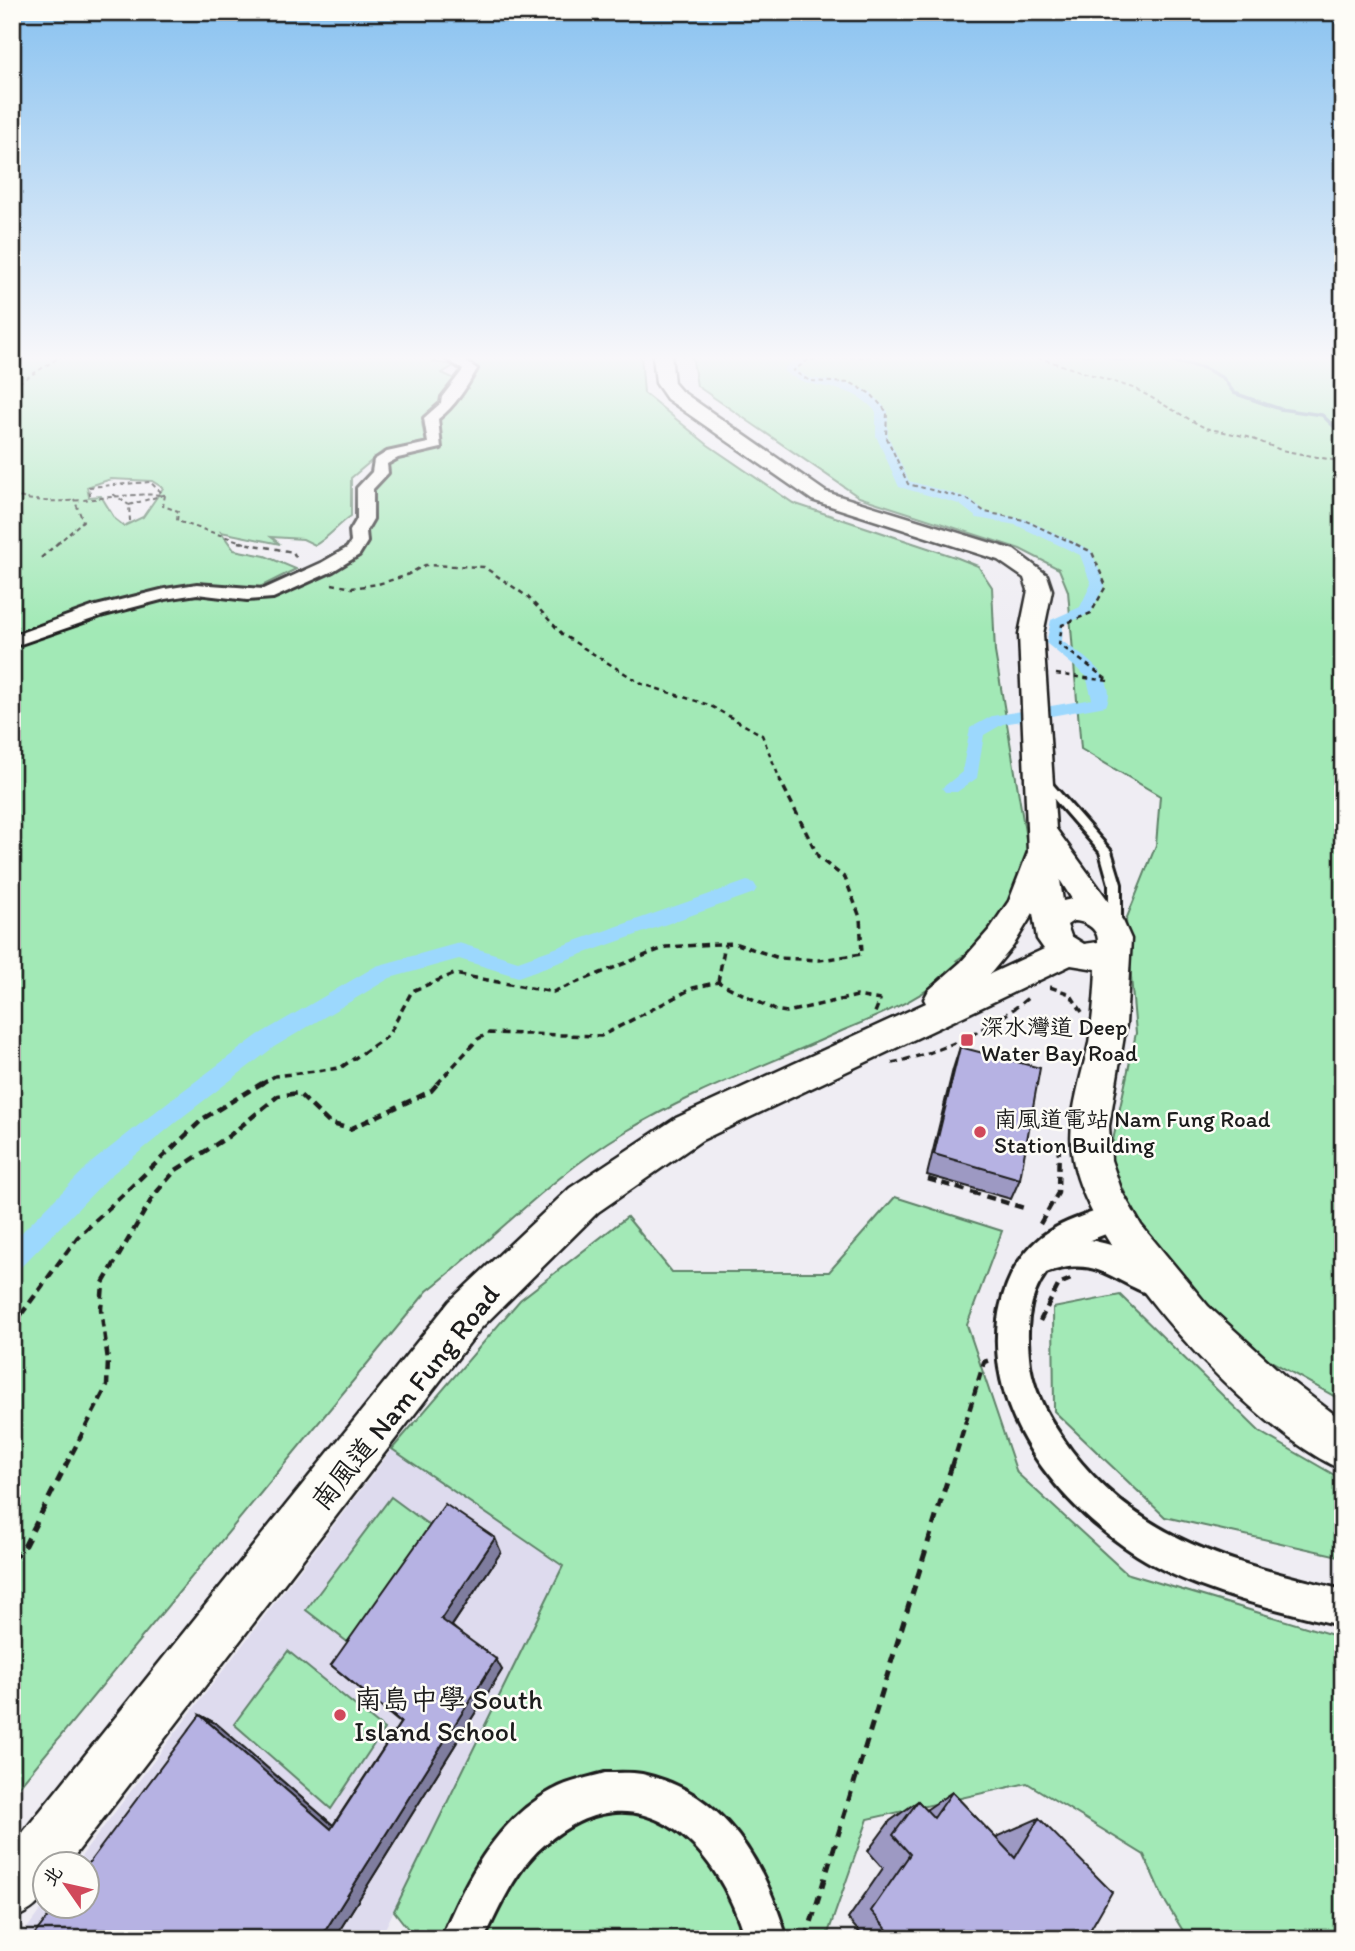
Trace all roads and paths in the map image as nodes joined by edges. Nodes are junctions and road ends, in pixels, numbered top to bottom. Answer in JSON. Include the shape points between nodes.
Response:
{"nodes":[{"id":1,"x":436,"y":446,"type":"edge"},
{"id":2,"x":746,"y":446,"type":"edge"},
{"id":3,"x":891,"y":446,"type":"edge"},
{"id":4,"x":1270,"y":446,"type":"edge"},
{"id":5,"x":1343,"y":462,"type":"edge"},
{"id":6,"x":113,"y":494,"type":"junction"},
{"id":7,"x":12,"y":495,"type":"edge"},
{"id":8,"x":165,"y":495,"type":"junction"},
{"id":9,"x":90,"y":496,"type":"junction"},
{"id":10,"x":74,"y":499,"type":"junction"},
{"id":11,"x":129,"y":505,"type":"junction"},
{"id":12,"x":130,"y":521,"type":"dead end"},
{"id":13,"x":41,"y":558,"type":"dead end"},
{"id":14,"x":327,"y":567,"type":"junction"},
{"id":15,"x":306,"y":575,"type":"junction"},
{"id":16,"x":12,"y":642,"type":"edge"},
{"id":17,"x":1047,"y":673,"type":"dead end"},
{"id":18,"x":1040,"y":775,"type":"junction"},
{"id":19,"x":1044,"y":833,"type":"junction"},
{"id":20,"x":1110,"y":931,"type":"junction"},
{"id":21,"x":1061,"y":940,"type":"junction"},
{"id":22,"x":725,"y":944,"type":"junction"},
{"id":23,"x":718,"y":982,"type":"junction"},
{"id":24,"x":1096,"y":1021,"type":"junction"},
{"id":25,"x":887,"y":1025,"type":"junction"},
{"id":26,"x":879,"y":1065,"type":"dead end"},
{"id":27,"x":1060,"y":1132,"type":"dead end"},
{"id":28,"x":928,"y":1179,"type":"dead end"},
{"id":29,"x":1024,"y":1208,"type":"dead end"},
{"id":30,"x":1114,"y":1219,"type":"junction"},
{"id":31,"x":1034,"y":1230,"type":"dead end"},
{"id":32,"x":1033,"y":1266,"type":"junction"},
{"id":33,"x":1080,"y":1276,"type":"dead end"},
{"id":34,"x":1172,"y":1295,"type":"junction"},
{"id":35,"x":12,"y":1326,"type":"edge"},
{"id":36,"x":1038,"y":1327,"type":"dead end"},
{"id":37,"x":989,"y":1346,"type":"dead end"},
{"id":38,"x":984,"y":1362,"type":"dead end"},
{"id":39,"x":993,"y":1367,"type":"dead end"},
{"id":40,"x":1343,"y":1448,"type":"edge"},
{"id":41,"x":12,"y":1560,"type":"edge"},
{"id":42,"x":1343,"y":1608,"type":"edge"},
{"id":43,"x":12,"y":1891,"type":"edge"},
{"id":44,"x":461,"y":1939,"type":"edge"},
{"id":45,"x":766,"y":1939,"type":"edge"},
{"id":46,"x":806,"y":1939,"type":"edge"}],
"edges":[{"from":1,"to":14,"type":"street","via":[[395,454],[379,463],[380,473],[365,488],[359,542]]},
{"from":2,"to":18,"type":"main road","via":[[814,494],[999,553],[1032,572],[1041,590],[1031,634]]},
{"from":3,"to":17,"type":"path","via":[[908,484],[967,499],[985,512],[1024,520],[1092,552],[1105,586],[1091,613],[1062,625],[1059,644],[1109,681]]},
{"from":4,"to":5,"type":"path"},
{"from":6,"to":8,"type":"path"},
{"from":6,"to":9,"type":"path"},
{"from":6,"to":11,"type":"path"},
{"from":7,"to":10,"type":"path","via":[[31,502]]},
{"from":8,"to":9,"type":"path","via":[[149,482],[89,487]]},
{"from":8,"to":11,"type":"path"},
{"from":8,"to":15,"type":"path","via":[[163,506],[178,511],[177,521],[245,545],[293,552]]},
{"from":9,"to":10,"type":"path"},
{"from":10,"to":13,"type":"path","via":[[83,521]]},
{"from":11,"to":12,"type":"path"},
{"from":14,"to":15,"type":"street"},
{"from":14,"to":22,"type":"path","via":[[332,586],[368,588],[415,573],[425,565],[484,567],[528,597],[563,635],[642,684],[709,705],[762,735],[791,807],[819,858],[845,878],[860,917],[862,954],[820,960],[779,958]]},
{"from":15,"to":16,"type":"street","via":[[254,596],[222,589],[172,593],[73,619]]},
{"from":18,"to":19,"type":"main road"},
{"from":18,"to":20,"type":"lane","via":[[1105,851],[1115,884]]},
{"from":19,"to":20,"type":"main road"},
{"from":19,"to":21,"type":"main road","via":[[1045,889]]},
{"from":19,"to":25,"type":"main road","via":[[1026,899],[987,957],[955,988]]},
{"from":20,"to":21,"type":"main road","via":[[1110,950],[1100,955]]},
{"from":20,"to":21,"type":"main road","via":[[1071,910],[1056,916]]},
{"from":20,"to":24,"type":"main road"},
{"from":21,"to":24,"type":"main road","via":[[1096,977]]},
{"from":21,"to":25,"type":"main road","name":"南風道 Nam Fung Road","via":[[1021,976]]},
{"from":22,"to":23,"type":"path"},
{"from":22,"to":35,"type":"path","via":[[666,947],[553,992],[454,974],[412,991],[388,1036],[340,1068],[275,1076],[204,1118],[77,1238]]},
{"from":23,"to":25,"type":"path","via":[[787,1013],[857,996],[880,1000]]},
{"from":23,"to":41,"type":"path","via":[[693,988],[601,1036],[489,1033],[478,1039],[431,1091],[350,1129],[329,1123],[298,1093],[278,1097],[176,1170],[154,1195],[103,1283],[99,1299],[111,1368],[107,1387],[25,1545]]},
{"from":24,"to":26,"type":"path","via":[[1067,990],[1050,987],[1038,990],[1001,1021],[961,1044]]},
{"from":24,"to":30,"type":"main road","via":[[1090,1138],[1095,1175]]},
{"from":25,"to":43,"type":"main road","name":"南風道 Nam Fung Road","via":[[689,1129],[584,1200],[464,1315]]},
{"from":27,"to":31,"type":"path","via":[[1059,1194],[1055,1206]]},
{"from":28,"to":29,"type":"path"},
{"from":30,"to":32,"type":"street","via":[[1059,1242]]},
{"from":30,"to":34,"type":"main road"},
{"from":32,"to":34,"type":"street","via":[[1052,1256],[1091,1253],[1120,1261]]},
{"from":32,"to":42,"type":"street","via":[[1015,1307],[1013,1358],[1034,1423],[1078,1485],[1121,1523],[1182,1561],[1216,1575]]},
{"from":33,"to":36,"type":"path","via":[[1059,1284]]},
{"from":34,"to":40,"type":"main road","via":[[1262,1386]]},
{"from":37,"to":39,"type":"path"},
{"from":38,"to":46,"type":"path"},
{"from":44,"to":45,"type":"street","via":[[491,1880],[530,1830],[578,1799],[630,1792],[680,1807],[723,1843],[754,1897]]}]}
